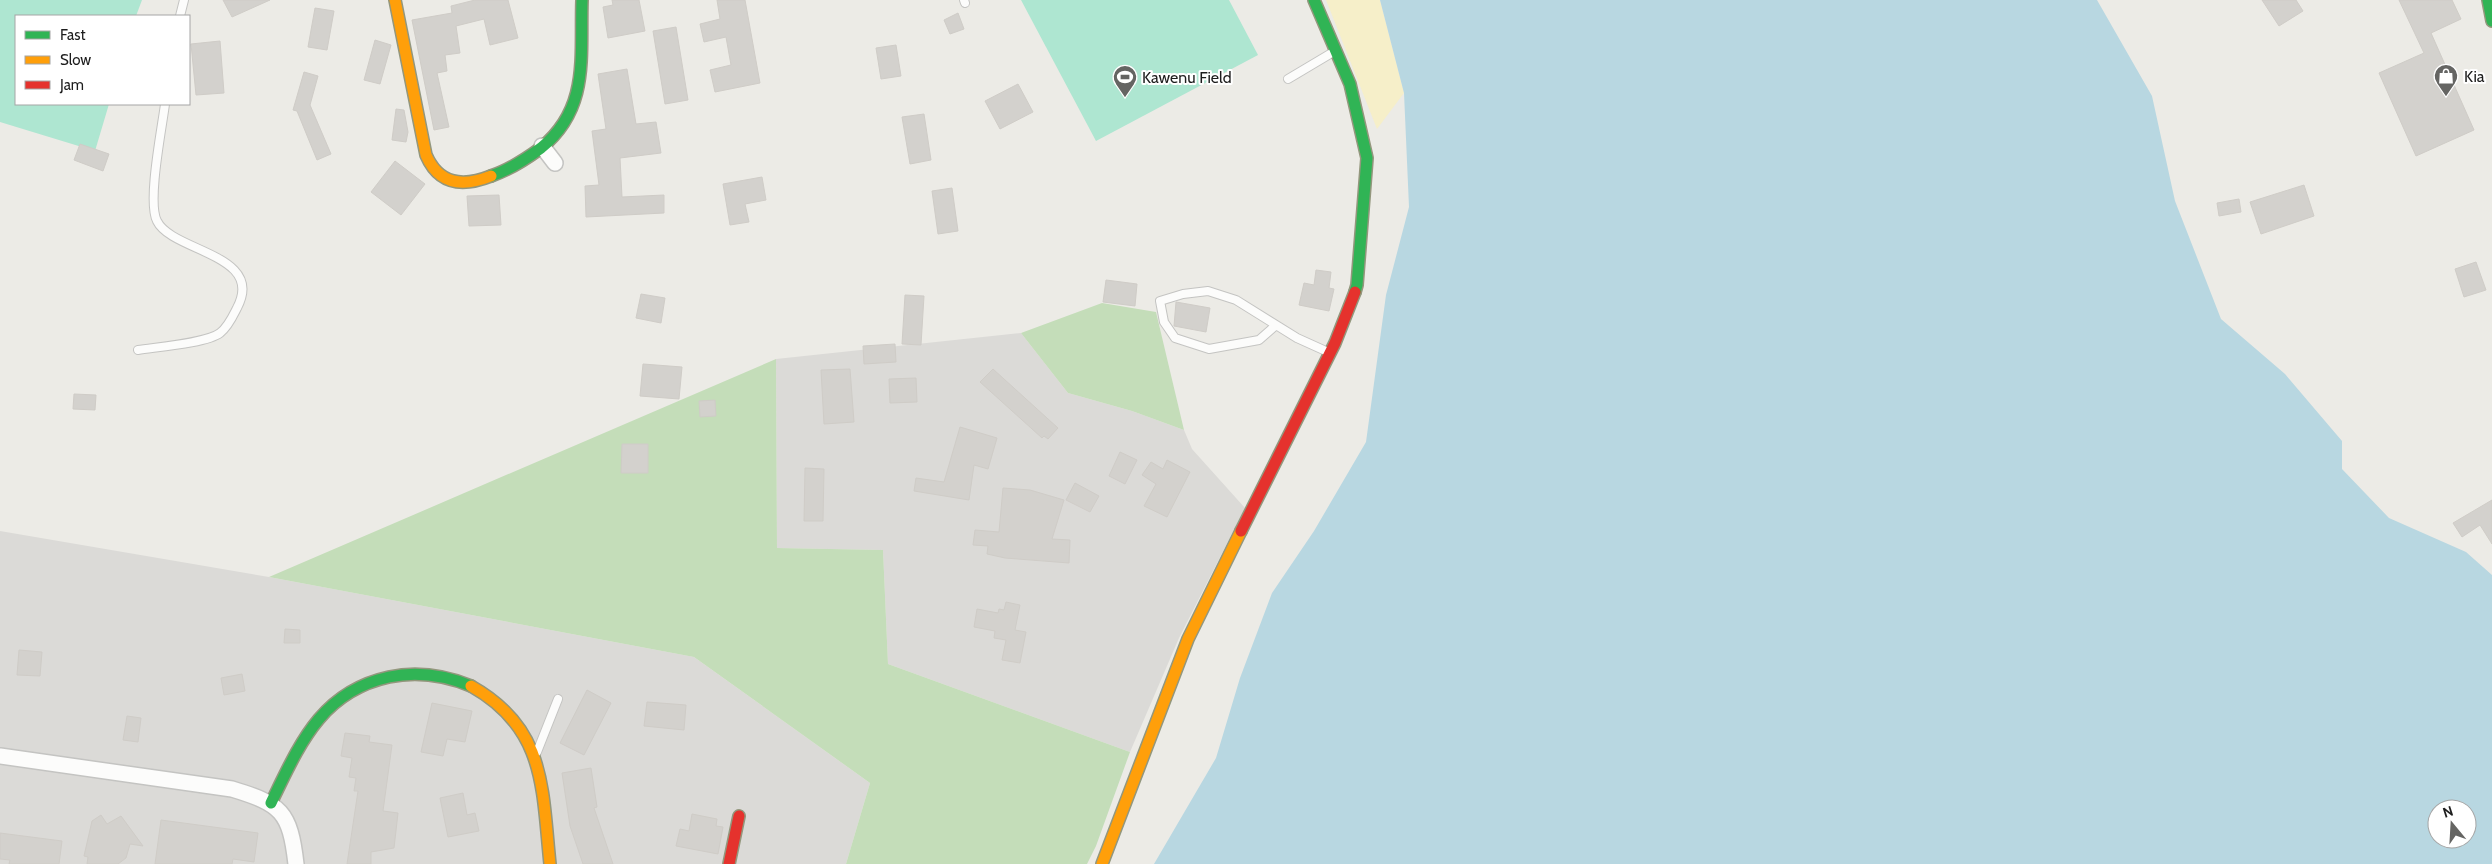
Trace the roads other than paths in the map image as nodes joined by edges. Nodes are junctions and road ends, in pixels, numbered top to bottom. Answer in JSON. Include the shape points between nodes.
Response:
{"nodes":[{"id":1,"x":184,"y":0,"type":"edge"},
{"id":2,"x":395,"y":0,"type":"edge"},
{"id":3,"x":582,"y":0,"type":"edge"},
{"id":4,"x":1314,"y":0,"type":"edge"},
{"id":5,"x":2488,"y":0,"type":"edge"},
{"id":6,"x":180,"y":15,"type":"edge"},
{"id":7,"x":2492,"y":21,"type":"edge"},
{"id":8,"x":1336,"y":50,"type":"junction"},
{"id":9,"x":1288,"y":79,"type":"dead end"},
{"id":10,"x":165,"y":105,"type":"edge"},
{"id":11,"x":542,"y":146,"type":"junction"},
{"id":12,"x":555,"y":163,"type":"dead end"},
{"id":13,"x":1275,"y":326,"type":"junction"},
{"id":14,"x":138,"y":350,"type":"dead end"},
{"id":15,"x":1330,"y":352,"type":"junction"},
{"id":16,"x":558,"y":699,"type":"dead end"},
{"id":17,"x":0,"y":756,"type":"edge"},
{"id":18,"x":536,"y":756,"type":"junction"},
{"id":19,"x":271,"y":803,"type":"junction"},
{"id":20,"x":739,"y":816,"type":"dead end"},
{"id":21,"x":296,"y":864,"type":"edge"},
{"id":22,"x":550,"y":864,"type":"edge"},
{"id":23,"x":729,"y":864,"type":"edge"},
{"id":24,"x":1102,"y":864,"type":"edge"}],
"edges":[{"from":1,"to":6,"type":"lane"},
{"from":2,"to":11,"type":"street","via":[[426,155],[440,176],[466,184],[482,180],[516,164]]},
{"from":3,"to":11,"type":"street","via":[[581,57],[574,102],[563,128]]},
{"from":4,"to":8,"type":"street"},
{"from":5,"to":7,"type":"street"},
{"from":8,"to":9,"type":"lane"},
{"from":8,"to":15,"type":"street","via":[[1350,84],[1367,158],[1357,285]]},
{"from":10,"to":14,"type":"lane","via":[[154,199],[156,220],[169,235],[229,265],[237,275],[242,292],[240,304],[220,333],[205,339]]},
{"from":11,"to":12,"type":"street"},
{"from":13,"to":13,"type":"lane","via":[[1236,300],[1208,291],[1160,301],[1164,322],[1175,338],[1209,349],[1259,340]]},
{"from":13,"to":15,"type":"lane"},
{"from":15,"to":24,"type":"street","via":[[1188,639]]},
{"from":16,"to":18,"type":"lane"},
{"from":17,"to":19,"type":"street","via":[[232,788]]},
{"from":18,"to":19,"type":"street","via":[[519,726],[482,690],[453,678],[401,674],[343,694],[306,734]]},
{"from":18,"to":22,"type":"street"},
{"from":19,"to":21,"type":"street","via":[[290,826]]},
{"from":20,"to":23,"type":"street"}]}
